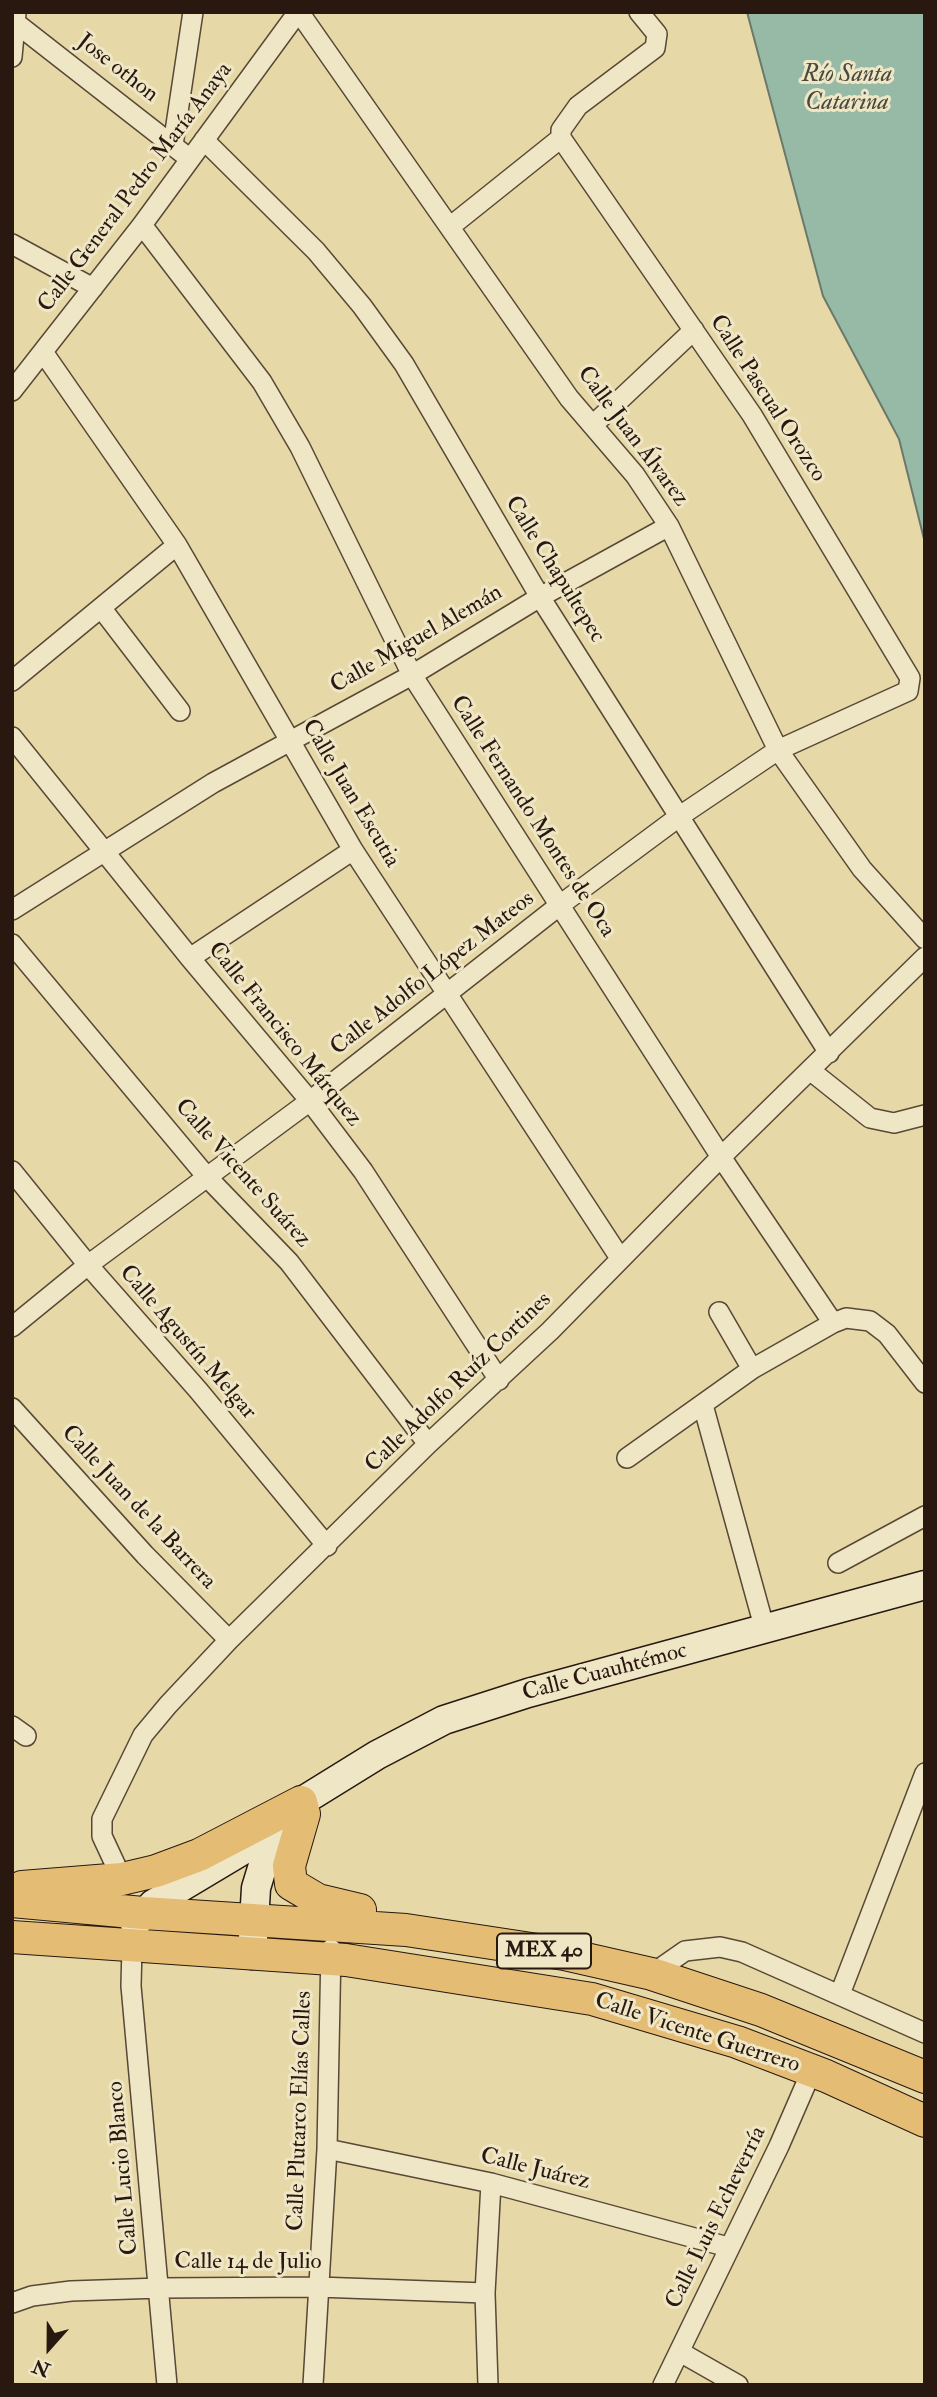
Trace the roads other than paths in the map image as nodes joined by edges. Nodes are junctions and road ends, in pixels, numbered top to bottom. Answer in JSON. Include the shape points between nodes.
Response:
{"nodes":[{"id":1,"x":193,"y":12,"type":"edge"},
{"id":2,"x":298,"y":12,"type":"edge"},
{"id":3,"x":639,"y":12,"type":"edge"},
{"id":4,"x":15,"y":18,"type":"edge"},
{"id":5,"x":12,"y":57,"type":"edge"},
{"id":6,"x":561,"y":138,"type":"junction"},
{"id":7,"x":204,"y":140,"type":"junction"},
{"id":8,"x":173,"y":145,"type":"junction"},
{"id":9,"x":190,"y":159,"type":"junction"},
{"id":10,"x":142,"y":225,"type":"junction"},
{"id":11,"x":451,"y":226,"type":"junction"},
{"id":12,"x":12,"y":244,"type":"edge"},
{"id":13,"x":93,"y":288,"type":"junction"},
{"id":14,"x":694,"y":330,"type":"junction"},
{"id":15,"x":43,"y":352,"type":"junction"},
{"id":16,"x":12,"y":391,"type":"edge"},
{"id":17,"x":593,"y":425,"type":"junction"},
{"id":18,"x":669,"y":526,"type":"junction"},
{"id":19,"x":177,"y":545,"type":"junction"},
{"id":20,"x":540,"y":597,"type":"junction"},
{"id":21,"x":102,"y":609,"type":"junction"},
{"id":22,"x":412,"y":675,"type":"junction"},
{"id":23,"x":12,"y":681,"type":"edge"},
{"id":24,"x":905,"y":694,"type":"joint"},
{"id":25,"x":180,"y":711,"type":"dead end"},
{"id":26,"x":12,"y":737,"type":"edge"},
{"id":27,"x":289,"y":740,"type":"junction"},
{"id":28,"x":778,"y":750,"type":"junction"},
{"id":29,"x":680,"y":816,"type":"junction"},
{"id":30,"x":103,"y":850,"type":"junction"},
{"id":31,"x":353,"y":850,"type":"junction"},
{"id":32,"x":560,"y":905,"type":"junction"},
{"id":33,"x":12,"y":910,"type":"edge"},
{"id":34,"x":925,"y":939,"type":"edge"},
{"id":35,"x":12,"y":944,"type":"edge"},
{"id":36,"x":925,"y":957,"type":"edge"},
{"id":37,"x":190,"y":958,"type":"junction"},
{"id":38,"x":447,"y":997,"type":"junction"},
{"id":39,"x":829,"y":1053,"type":"junction"},
{"id":40,"x":811,"y":1071,"type":"junction"},
{"id":41,"x":310,"y":1101,"type":"junction"},
{"id":42,"x":925,"y":1115,"type":"edge"},
{"id":43,"x":720,"y":1157,"type":"junction"},
{"id":44,"x":12,"y":1171,"type":"edge"},
{"id":45,"x":207,"y":1177,"type":"junction"},
{"id":46,"x":621,"y":1258,"type":"junction"},
{"id":47,"x":88,"y":1265,"type":"junction"},
{"id":48,"x":719,"y":1312,"type":"dead end"},
{"id":49,"x":833,"y":1323,"type":"junction"},
{"id":50,"x":12,"y":1327,"type":"edge"},
{"id":51,"x":752,"y":1370,"type":"junction"},
{"id":52,"x":499,"y":1380,"type":"junction"},
{"id":53,"x":925,"y":1383,"type":"edge"},
{"id":54,"x":703,"y":1405,"type":"junction"},
{"id":55,"x":12,"y":1408,"type":"edge"},
{"id":56,"x":428,"y":1444,"type":"junction"},
{"id":57,"x":627,"y":1458,"type":"dead end"},
{"id":58,"x":925,"y":1516,"type":"edge"},
{"id":59,"x":327,"y":1546,"type":"junction"},
{"id":60,"x":838,"y":1563,"type":"dead end"},
{"id":61,"x":925,"y":1585,"type":"edge"},
{"id":62,"x":765,"y":1630,"type":"junction"},
{"id":63,"x":229,"y":1640,"type":"junction"},
{"id":64,"x":925,"y":1773,"type":"edge"},
{"id":65,"x":302,"y":1802,"type":"junction"},
{"id":66,"x":122,"y":1879,"type":"junction"},
{"id":67,"x":12,"y":1889,"type":"edge"},
{"id":68,"x":12,"y":1901,"type":"edge"},
{"id":69,"x":143,"y":1913,"type":"junction"},
{"id":70,"x":254,"y":1919,"type":"junction"},
{"id":71,"x":332,"y":1923,"type":"junction"},
{"id":72,"x":406,"y":1930,"type":"junction"},
{"id":73,"x":12,"y":1937,"type":"edge"},
{"id":74,"x":132,"y":1946,"type":"junction"},
{"id":75,"x":252,"y":1955,"type":"junction"},
{"id":76,"x":331,"y":1959,"type":"junction"},
{"id":77,"x":652,"y":1974,"type":"junction"},
{"id":78,"x":840,"y":1994,"type":"junction"},
{"id":79,"x":925,"y":2033,"type":"edge"},
{"id":80,"x":811,"y":2070,"type":"junction"},
{"id":81,"x":925,"y":2077,"type":"edge"},
{"id":82,"x":925,"y":2121,"type":"edge"},
{"id":83,"x":327,"y":2149,"type":"junction"},
{"id":84,"x":491,"y":2183,"type":"junction"},
{"id":85,"x":728,"y":2247,"type":"junction"},
{"id":86,"x":318,"y":2287,"type":"junction"},
{"id":87,"x":160,"y":2288,"type":"junction"},
{"id":88,"x":485,"y":2293,"type":"junction"},
{"id":89,"x":12,"y":2304,"type":"edge"},
{"id":90,"x":680,"y":2352,"type":"junction"},
{"id":91,"x":167,"y":2385,"type":"edge"},
{"id":92,"x":313,"y":2385,"type":"edge"},
{"id":93,"x":488,"y":2385,"type":"edge"},
{"id":94,"x":663,"y":2385,"type":"edge"},
{"id":95,"x":737,"y":2385,"type":"edge"}],
"edges":[{"from":1,"to":8,"type":"street"},
{"from":2,"to":7,"type":"street","name":"Calle General Pedro María Anaya"},
{"from":2,"to":11,"type":"street","name":"Calle Juan Álvarez"},
{"from":3,"to":6,"type":"street","via":[[657,34],[655,48],[578,106],[561,130]]},
{"from":4,"to":5,"type":"street"},
{"from":4,"to":8,"type":"street","name":"Jose othon"},
{"from":6,"to":11,"type":"street"},
{"from":6,"to":14,"type":"street","name":"Calle Pascual Orozco"},
{"from":7,"to":9,"type":"street","name":"Calle General Pedro María Anaya"},
{"from":7,"to":20,"type":"street","name":"Calle Chapultepec","via":[[299,234],[362,306],[432,410]]},
{"from":8,"to":9,"type":"street","name":"Jose othon"},
{"from":9,"to":10,"type":"street","name":"Calle General Pedro María Anaya"},
{"from":10,"to":13,"type":"street","name":"Calle General Pedro María Anaya"},
{"from":10,"to":22,"type":"street","name":"Calle Fernando Montes de Oca","via":[[262,382],[300,447]]},
{"from":11,"to":17,"type":"street","name":"Calle Juan Álvarez","via":[[569,398]]},
{"from":12,"to":13,"type":"street"},
{"from":13,"to":15,"type":"street","name":"Calle General Pedro María Anaya"},
{"from":14,"to":17,"type":"street"},
{"from":14,"to":24,"type":"street","name":"Calle Pascual Orozco","via":[[758,426],[910,678]]},
{"from":15,"to":16,"type":"street","name":"Calle General Pedro María Anaya"},
{"from":15,"to":19,"type":"street","name":"Calle Juan Escutia"},
{"from":17,"to":18,"type":"street","name":"Calle Juan Álvarez"},
{"from":18,"to":20,"type":"street","name":"Calle Miguel Alemán"},
{"from":18,"to":28,"type":"street","name":"Calle Juan Álvarez"},
{"from":19,"to":21,"type":"street"},
{"from":19,"to":27,"type":"street","name":"Calle Juan Escutia"},
{"from":20,"to":22,"type":"street","name":"Calle Miguel Alemán"},
{"from":20,"to":29,"type":"street","name":"Calle Chapultepec"},
{"from":21,"to":23,"type":"street"},
{"from":21,"to":25,"type":"street"},
{"from":22,"to":27,"type":"street","name":"Calle Miguel Alemán"},
{"from":22,"to":32,"type":"street","name":"Calle Fernando Montes de Oca"},
{"from":24,"to":28,"type":"street","name":"Calle Adolfo López Mateos"},
{"from":26,"to":30,"type":"street","name":"Calle Francisco Márquez"},
{"from":27,"to":30,"type":"street","name":"Calle Miguel Alemán"},
{"from":27,"to":31,"type":"street","name":"Calle Juan Escutia"},
{"from":28,"to":29,"type":"street","name":"Calle Adolfo López Mateos"},
{"from":28,"to":34,"type":"street","name":"Calle Juan Álvarez","via":[[862,869]]},
{"from":29,"to":32,"type":"street","name":"Calle Adolfo López Mateos"},
{"from":29,"to":39,"type":"street","name":"Calle Chapultepec"},
{"from":30,"to":33,"type":"street","name":"Calle Miguel Alemán"},
{"from":30,"to":37,"type":"street","name":"Calle Francisco Márquez"},
{"from":31,"to":37,"type":"street"},
{"from":31,"to":38,"type":"street","name":"Calle Juan Escutia"},
{"from":32,"to":38,"type":"street","name":"Calle Adolfo López Mateos"},
{"from":32,"to":43,"type":"street","name":"Calle Fernando Montes de Oca"},
{"from":35,"to":45,"type":"street","name":"Calle Vicente Suárez"},
{"from":36,"to":39,"type":"street","name":"Calle Adolfo Ruíz Cortines"},
{"from":37,"to":41,"type":"street","name":"Calle Francisco Márquez"},
{"from":38,"to":41,"type":"street","name":"Calle Adolfo López Mateos"},
{"from":38,"to":46,"type":"street","name":"Calle Juan Escutia"},
{"from":39,"to":40,"type":"street","name":"Calle Adolfo Ruíz Cortines"},
{"from":40,"to":42,"type":"street","via":[[870,1118],[894,1123]]},
{"from":40,"to":43,"type":"street","name":"Calle Adolfo Ruíz Cortines"},
{"from":41,"to":45,"type":"street","name":"Calle Adolfo López Mateos"},
{"from":41,"to":52,"type":"street","name":"Calle Francisco Márquez","via":[[363,1171]]},
{"from":43,"to":46,"type":"street","name":"Calle Adolfo Ruíz Cortines"},
{"from":43,"to":49,"type":"street","name":"Calle Fernando Montes de Oca"},
{"from":44,"to":47,"type":"street","name":"Calle Agustín Melgar"},
{"from":45,"to":47,"type":"street","name":"Calle Adolfo López Mateos"},
{"from":45,"to":56,"type":"street","name":"Calle Vicente Suárez","via":[[289,1262]]},
{"from":46,"to":52,"type":"street","name":"Calle Adolfo Ruíz Cortines"},
{"from":47,"to":50,"type":"street","name":"Calle Adolfo López Mateos"},
{"from":47,"to":59,"type":"street","name":"Calle Agustín Melgar"},
{"from":48,"to":51,"type":"street"},
{"from":49,"to":51,"type":"street"},
{"from":49,"to":53,"type":"street","via":[[846,1318],[870,1321],[887,1334]]},
{"from":51,"to":54,"type":"street"},
{"from":52,"to":56,"type":"street","name":"Calle Adolfo Ruíz Cortines"},
{"from":54,"to":57,"type":"street"},
{"from":54,"to":62,"type":"street"},
{"from":55,"to":63,"type":"street","name":"Calle Juan de la Barrera"},
{"from":56,"to":59,"type":"street","name":"Calle Adolfo Ruíz Cortines"},
{"from":58,"to":60,"type":"street"},
{"from":59,"to":63,"type":"street","name":"Calle Adolfo Ruíz Cortines"},
{"from":61,"to":62,"type":"street","name":"Calle Cuauhtémoc"},
{"from":62,"to":65,"type":"street","name":"Calle Cuauhtémoc","via":[[444,1720]]},
{"from":63,"to":66,"type":"street","name":"Calle Adolfo Ruíz Cortines","via":[[143,1735],[104,1810],[102,1836]]},
{"from":64,"to":78,"type":"street"},
{"from":65,"to":66,"type":"main road","via":[[200,1855]]},
{"from":65,"to":69,"type":"street","via":[[250,1846]]},
{"from":65,"to":70,"type":"street","via":[[266,1855],[256,1888]]},
{"from":65,"to":72,"type":"main road","via":[[304,1814],[289,1866],[291,1884],[310,1897],[370,1912]]},
{"from":66,"to":67,"type":"main road"},
{"from":68,"to":69,"type":"main road","number":"MEX 40"},
{"from":69,"to":70,"type":"main road","number":"MEX 40"},
{"from":69,"to":74,"type":"street","via":[[132,1929]]},
{"from":70,"to":71,"type":"main road","name":"Calle Vicente Guerrero","number":"MEX 40"},
{"from":70,"to":75,"type":"street"},
{"from":71,"to":72,"type":"main road","name":"Calle Vicente Guerrero","number":"MEX 40"},
{"from":71,"to":76,"type":"street","name":"Calle Plutarco Elías Calles"},
{"from":72,"to":77,"type":"main road","name":"Calle Vicente Guerrero","number":"MEX 40","via":[[564,1954]]},
{"from":73,"to":74,"type":"main road","number":"MEX 40"},
{"from":74,"to":75,"type":"main road","number":"MEX 40"},
{"from":74,"to":87,"type":"street","name":"Calle Lucio Blanco","via":[[131,1986]]},
{"from":75,"to":76,"type":"main road","name":"Calle Vicente Guerrero","number":"MEX 40"},
{"from":76,"to":80,"type":"main road","name":"Calle Vicente Guerrero","number":"MEX 40","via":[[592,1999],[737,2042]]},
{"from":76,"to":83,"type":"street","name":"Calle Plutarco Elías Calles"},
{"from":77,"to":78,"type":"street","via":[[685,1951],[720,1947]]},
{"from":77,"to":81,"type":"main road","name":"Calle Vicente Guerrero","number":"MEX 40","via":[[761,2010]]},
{"from":78,"to":79,"type":"street"},
{"from":80,"to":82,"type":"main road","name":"Calle Vicente Guerrero","number":"MEX 40"},
{"from":80,"to":85,"type":"street","name":"Calle Luis Echeverría"},
{"from":83,"to":84,"type":"street","name":"Calle Juárez"},
{"from":83,"to":86,"type":"street","name":"Calle Plutarco Elías Calles"},
{"from":84,"to":85,"type":"street","name":"Calle Juárez"},
{"from":84,"to":88,"type":"street"},
{"from":85,"to":90,"type":"street","name":"Calle Luis Echeverría"},
{"from":86,"to":87,"type":"street","name":"Calle 14 de Julio"},
{"from":86,"to":88,"type":"street","name":"Calle 14 de Julio"},
{"from":86,"to":92,"type":"street","name":"Calle Plutarco Elías Calles"},
{"from":87,"to":89,"type":"street","name":"Calle 14 de Julio","via":[[71,2291],[32,2296]]},
{"from":87,"to":91,"type":"street","name":"Calle Lucio Blanco"},
{"from":88,"to":93,"type":"street"},
{"from":90,"to":94,"type":"street","name":"Calle Luis Echeverría"},
{"from":90,"to":95,"type":"street"}]}
